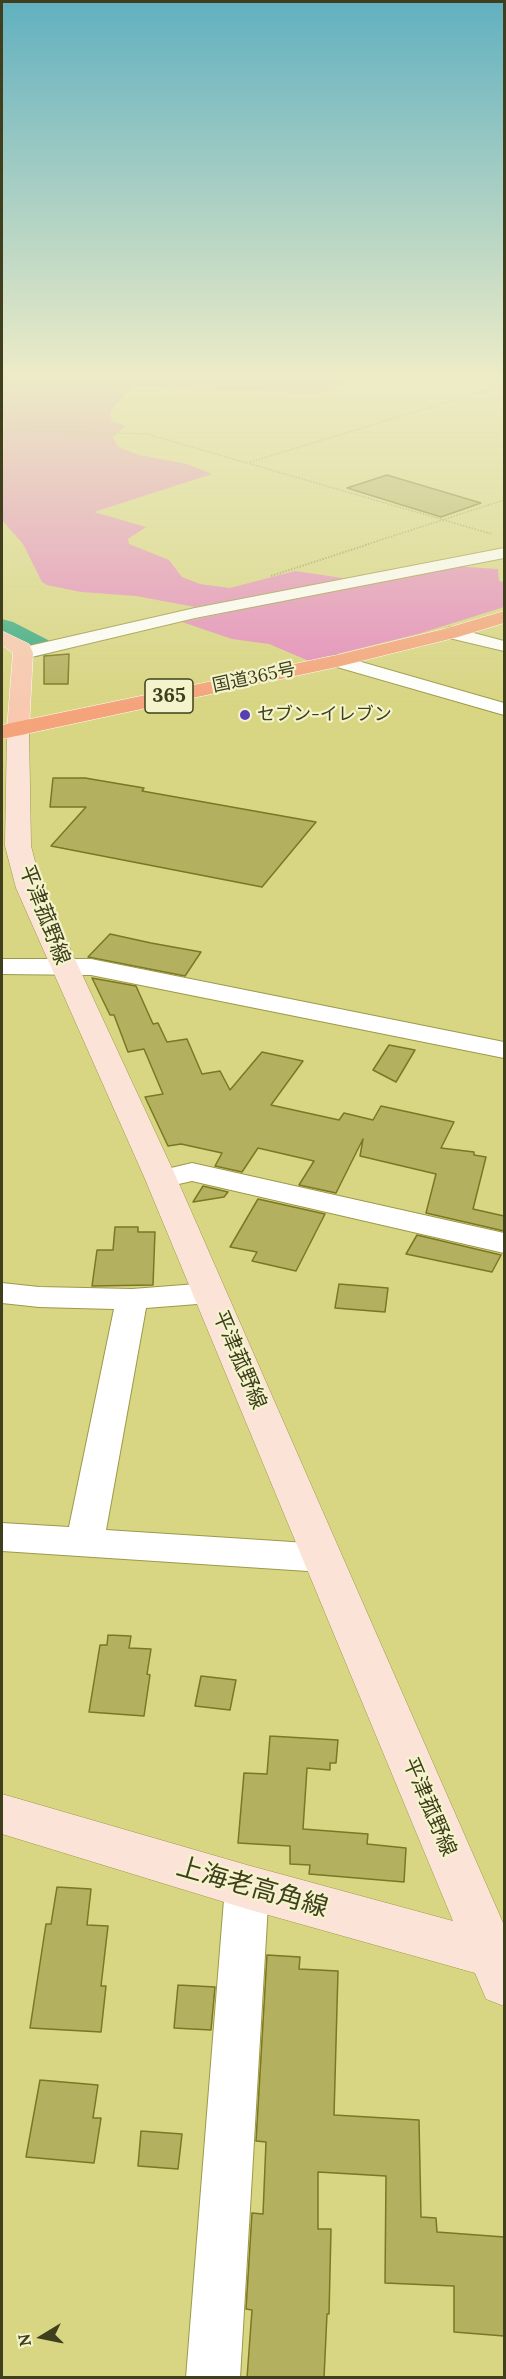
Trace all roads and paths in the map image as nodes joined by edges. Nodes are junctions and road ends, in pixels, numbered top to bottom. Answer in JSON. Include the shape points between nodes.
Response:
{"nodes":[{"id":1,"x":332,"y":487,"type":"edge"},
{"id":2,"x":504,"y":500,"type":"edge"},
{"id":3,"x":443,"y":519,"type":"junction"},
{"id":4,"x":494,"y":534,"type":"dead end"},
{"id":5,"x":504,"y":553,"type":"edge"},
{"id":6,"x":267,"y":578,"type":"dead end"},
{"id":7,"x":504,"y":617,"type":"edge"},
{"id":8,"x":451,"y":633,"type":"junction"},
{"id":9,"x":2,"y":637,"type":"edge"},
{"id":10,"x":504,"y":646,"type":"edge"},
{"id":11,"x":23,"y":656,"type":"junction"},
{"id":12,"x":337,"y":661,"type":"junction"},
{"id":13,"x":2,"y":664,"type":"edge"},
{"id":14,"x":504,"y":709,"type":"edge"},
{"id":15,"x":10,"y":730,"type":"edge"},
{"id":16,"x":2,"y":967,"type":"edge"},
{"id":17,"x":64,"y":968,"type":"junction"},
{"id":18,"x":504,"y":1050,"type":"edge"},
{"id":19,"x":161,"y":1179,"type":"junction"},
{"id":20,"x":504,"y":1243,"type":"edge"},
{"id":21,"x":2,"y":1293,"type":"edge"},
{"id":22,"x":210,"y":1293,"type":"junction"},
{"id":23,"x":132,"y":1299,"type":"junction"},
{"id":24,"x":2,"y":1537,"type":"edge"},
{"id":25,"x":85,"y":1542,"type":"junction"},
{"id":26,"x":323,"y":1558,"type":"junction"},
{"id":27,"x":2,"y":1814,"type":"edge"},
{"id":28,"x":247,"y":1887,"type":"junction"},
{"id":29,"x":500,"y":1965,"type":"edge"},
{"id":30,"x":213,"y":2378,"type":"edge"}],
"edges":[{"from":1,"to":3,"type":"path"},
{"from":2,"to":3,"type":"path"},
{"from":3,"to":4,"type":"path"},
{"from":3,"to":6,"type":"path"},
{"from":5,"to":11,"type":"street","via":[[207,611]]},
{"from":7,"to":8,"type":"highway","name":"国道365号","number":"365"},
{"from":8,"to":10,"type":"street"},
{"from":8,"to":12,"type":"highway","name":"国道365号","number":"365"},
{"from":9,"to":11,"type":"main road","via":[[22,648]]},
{"from":11,"to":13,"type":"street"},
{"from":11,"to":15,"type":"main road"},
{"from":12,"to":14,"type":"street"},
{"from":12,"to":15,"type":"highway","name":"国道365号","number":"365"},
{"from":15,"to":17,"type":"main road","name":"平津菰野線","via":[[18,846],[29,888]]},
{"from":16,"to":17,"type":"street"},
{"from":17,"to":18,"type":"street","via":[[91,967]]},
{"from":17,"to":19,"type":"main road","name":"平津菰野線"},
{"from":19,"to":20,"type":"street","via":[[192,1172]]},
{"from":19,"to":22,"type":"main road","name":"平津菰野線"},
{"from":21,"to":23,"type":"street"},
{"from":22,"to":23,"type":"street"},
{"from":22,"to":26,"type":"main road","name":"平津菰野線"},
{"from":23,"to":25,"type":"street"},
{"from":24,"to":25,"type":"street"},
{"from":25,"to":26,"type":"street"},
{"from":26,"to":29,"type":"main road","name":"平津菰野線"},
{"from":27,"to":28,"type":"main road","name":"上海老高角線"},
{"from":28,"to":29,"type":"main road","name":"上海老高角線"},
{"from":28,"to":30,"type":"street"}]}
